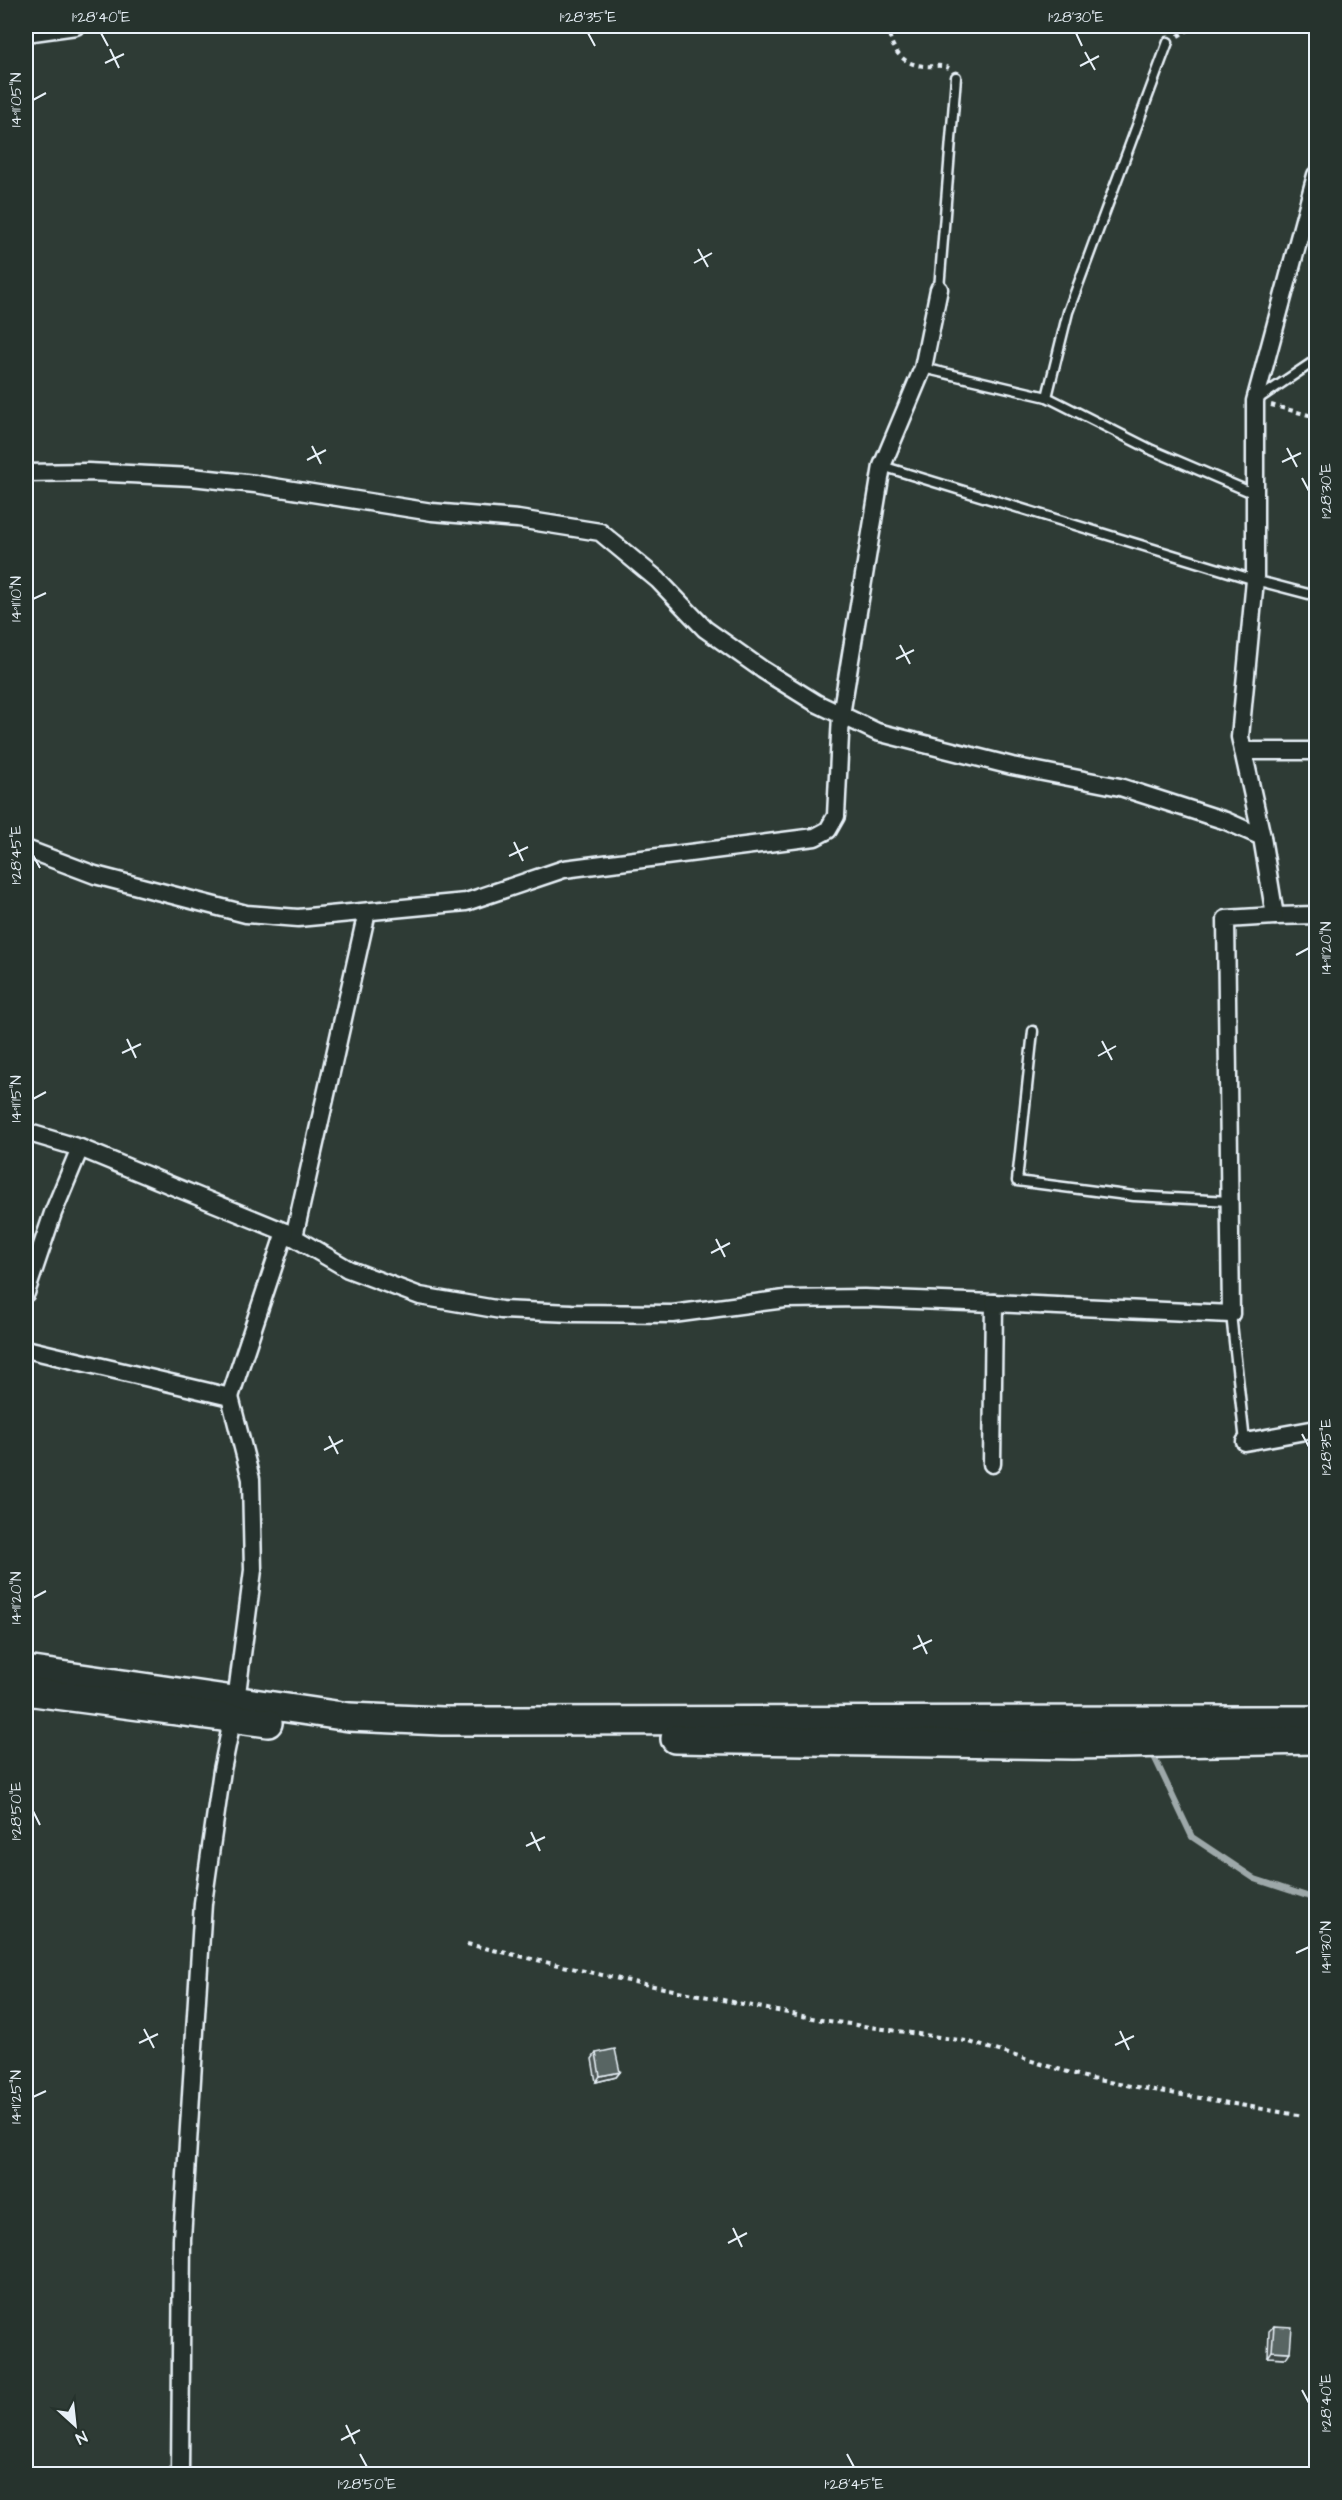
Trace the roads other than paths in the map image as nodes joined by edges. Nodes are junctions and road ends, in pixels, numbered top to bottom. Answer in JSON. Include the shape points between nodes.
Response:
{"nodes":[{"id":1,"x":76,"y":26,"type":"edge"},
{"id":2,"x":26,"y":33,"type":"edge"},
{"id":3,"x":1168,"y":42,"type":"road end"},
{"id":4,"x":956,"y":77,"type":"road end"},
{"id":5,"x":1317,"y":175,"type":"edge"},
{"id":6,"x":939,"y":289,"type":"joint"},
{"id":7,"x":1317,"y":360,"type":"edge"},
{"id":8,"x":923,"y":368,"type":"junction"},
{"id":9,"x":1047,"y":397,"type":"junction"},
{"id":10,"x":1255,"y":401,"type":"junction"},
{"id":11,"x":882,"y":466,"type":"junction"},
{"id":12,"x":26,"y":473,"type":"edge"},
{"id":13,"x":1255,"y":494,"type":"junction"},
{"id":14,"x":1255,"y":580,"type":"junction"},
{"id":15,"x":1317,"y":596,"type":"edge"},
{"id":16,"x":842,"y":715,"type":"junction"},
{"id":17,"x":1243,"y":751,"type":"junction"},
{"id":18,"x":1317,"y":751,"type":"edge"},
{"id":19,"x":1262,"y":837,"type":"junction"},
{"id":20,"x":26,"y":849,"type":"edge"},
{"id":21,"x":367,"y":912,"type":"junction"},
{"id":22,"x":1317,"y":915,"type":"edge"},
{"id":23,"x":1275,"y":916,"type":"junction"},
{"id":24,"x":1033,"y":1031,"type":"dead end"},
{"id":25,"x":26,"y":1132,"type":"edge"},
{"id":26,"x":80,"y":1148,"type":"junction"},
{"id":27,"x":1231,"y":1201,"type":"junction"},
{"id":28,"x":290,"y":1234,"type":"junction"},
{"id":29,"x":26,"y":1293,"type":"edge"},
{"id":30,"x":994,"y":1303,"type":"junction"},
{"id":31,"x":1231,"y":1314,"type":"junction"},
{"id":32,"x":26,"y":1349,"type":"edge"},
{"id":33,"x":230,"y":1397,"type":"junction"},
{"id":34,"x":1317,"y":1429,"type":"edge"},
{"id":35,"x":1245,"y":1442,"type":"joint"},
{"id":36,"x":992,"y":1464,"type":"dead end"},
{"id":37,"x":26,"y":1670,"type":"edge"},
{"id":38,"x":26,"y":1691,"type":"edge"},
{"id":39,"x":234,"y":1710,"type":"junction"},
{"id":40,"x":1317,"y":1720,"type":"edge"},
{"id":41,"x":1317,"y":1740,"type":"edge"},
{"id":42,"x":180,"y":2475,"type":"edge"}],
"edges":[{"from":1,"to":2,"type":"street"},
{"from":3,"to":9,"type":"lane","via":[[1068,312]]},
{"from":4,"to":6,"type":"lane"},
{"from":5,"to":10,"type":"street"},
{"from":6,"to":8,"type":"street"},
{"from":7,"to":10,"type":"lane"},
{"from":8,"to":9,"type":"lane"},
{"from":8,"to":11,"type":"street"},
{"from":9,"to":13,"type":"lane","via":[[1152,450]]},
{"from":10,"to":13,"type":"street"},
{"from":11,"to":14,"type":"lane"},
{"from":11,"to":16,"type":"street"},
{"from":12,"to":16,"type":"street","via":[[203,478],[600,532],[658,580],[705,629],[763,670]]},
{"from":13,"to":14,"type":"street"},
{"from":14,"to":15,"type":"lane"},
{"from":14,"to":17,"type":"street","via":[[1239,737]]},
{"from":16,"to":19,"type":"street","via":[[877,732],[1012,766],[1120,787],[1226,821]]},
{"from":16,"to":21,"type":"street","via":[[836,816],[828,830],[815,837],[564,868],[466,902]]},
{"from":17,"to":18,"type":"street"},
{"from":17,"to":19,"type":"street"},
{"from":19,"to":23,"type":"street"},
{"from":20,"to":21,"type":"street","via":[[95,874],[246,914],[298,918]]},
{"from":21,"to":28,"type":"street"},
{"from":22,"to":23,"type":"street"},
{"from":23,"to":27,"type":"street","via":[[1226,919]]},
{"from":24,"to":27,"type":"lane","via":[[1017,1181],[1134,1196]]},
{"from":25,"to":26,"type":"street"},
{"from":26,"to":28,"type":"street"},
{"from":26,"to":29,"type":"street"},
{"from":27,"to":31,"type":"street"},
{"from":28,"to":30,"type":"street","via":[[348,1269],[420,1296],[501,1310],[673,1314],[785,1299],[853,1298]]},
{"from":28,"to":33,"type":"street"},
{"from":30,"to":31,"type":"street"},
{"from":30,"to":36,"type":"street"},
{"from":31,"to":35,"type":"lane"},
{"from":32,"to":33,"type":"street"},
{"from":33,"to":39,"type":"street","via":[[251,1479],[254,1570]]},
{"from":34,"to":35,"type":"street"},
{"from":37,"to":39,"type":"main road"},
{"from":38,"to":39,"type":"main road"},
{"from":39,"to":40,"type":"main road","via":[[442,1721]]},
{"from":39,"to":41,"type":"main road","via":[[348,1731],[442,1736],[1073,1745]]},
{"from":39,"to":42,"type":"street","via":[[203,1903],[182,2239]]}]}
